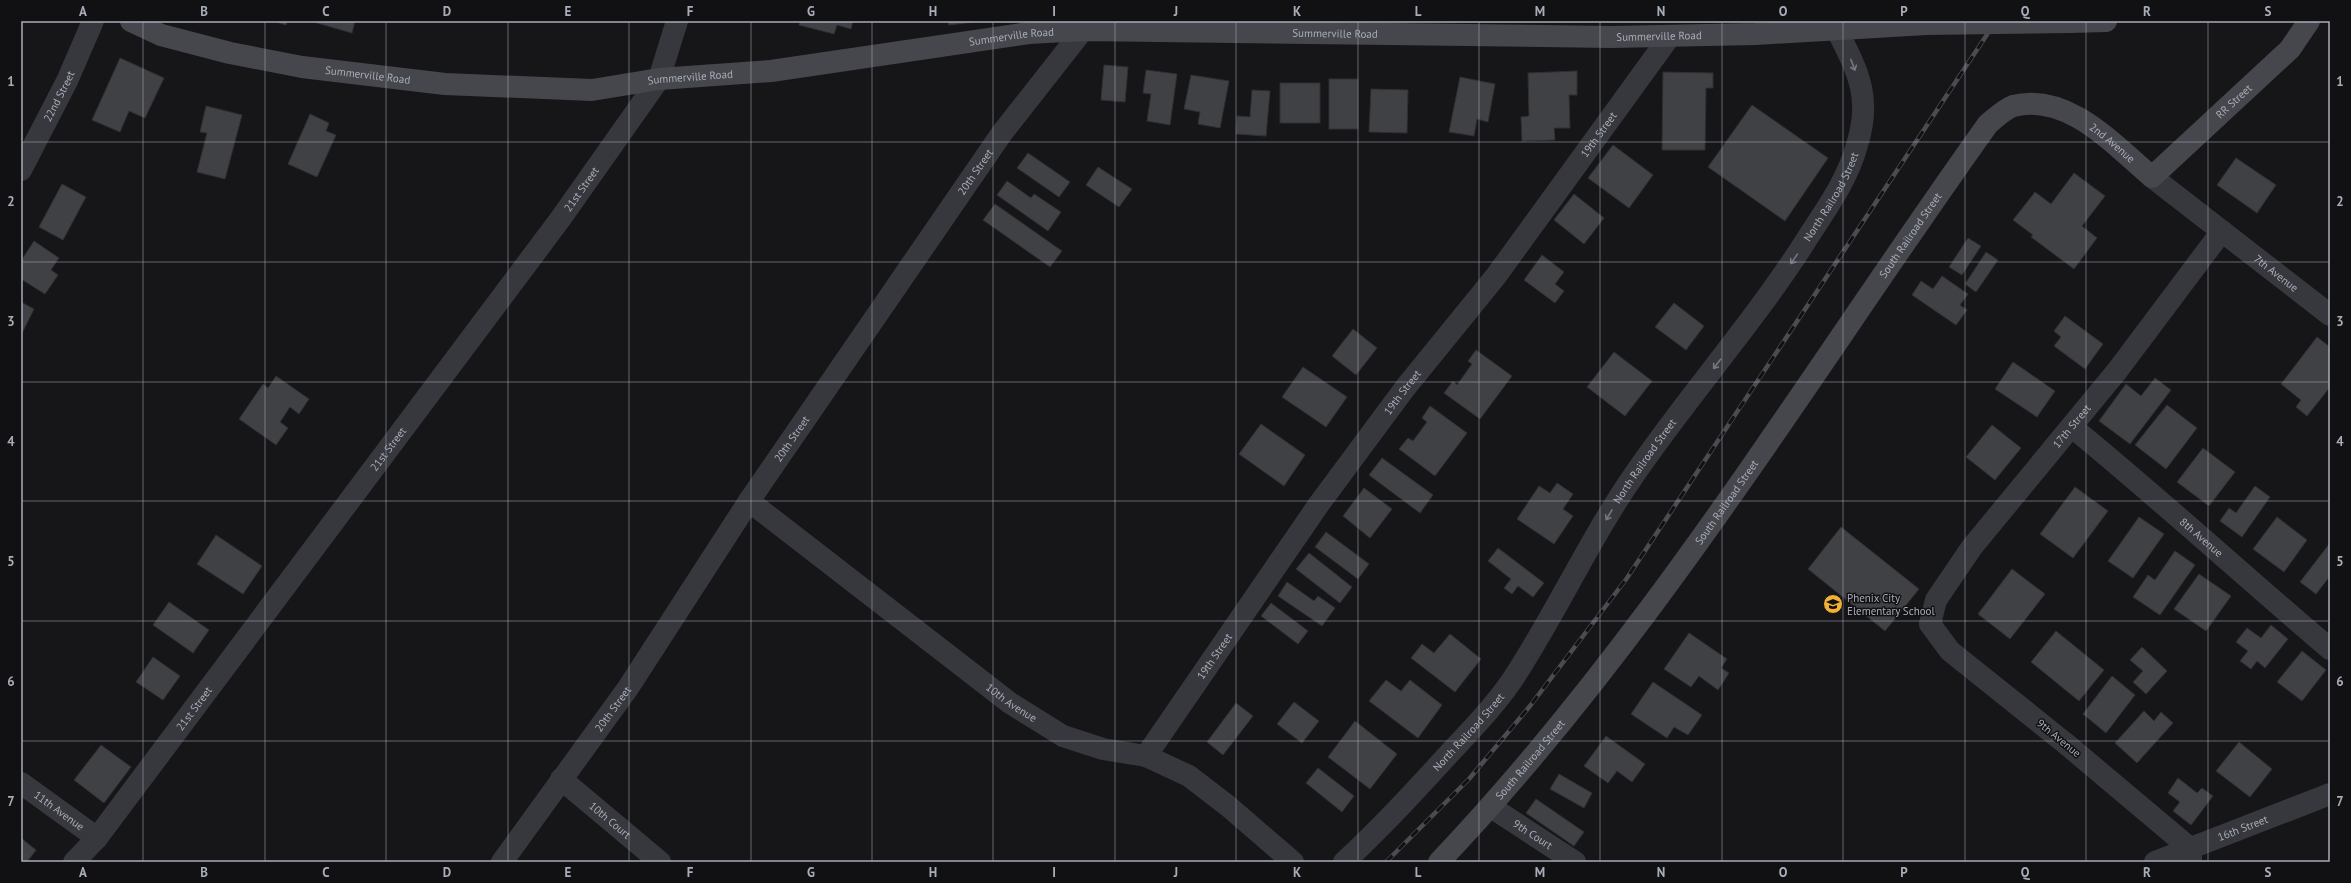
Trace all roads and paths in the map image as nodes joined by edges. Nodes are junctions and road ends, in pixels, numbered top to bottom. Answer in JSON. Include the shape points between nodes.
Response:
{"nodes":[{"id":1,"x":93,"y":21,"type":"edge"},
{"id":2,"x":131,"y":21,"type":"edge"},
{"id":3,"x":677,"y":21,"type":"edge"},
{"id":4,"x":2106,"y":21,"type":"edge"},
{"id":5,"x":2309,"y":21,"type":"edge"},
{"id":6,"x":1086,"y":25,"type":"edge"},
{"id":7,"x":1220,"y":26,"type":"edge"},
{"id":8,"x":1505,"y":28,"type":"edge"},
{"id":9,"x":1837,"y":30,"type":"junction"},
{"id":10,"x":1670,"y":36,"type":"junction"},
{"id":11,"x":659,"y":79,"type":"junction"},
{"id":12,"x":1988,"y":124,"type":"joint"},
{"id":13,"x":21,"y":170,"type":"edge"},
{"id":14,"x":2152,"y":177,"type":"junction"},
{"id":15,"x":2222,"y":232,"type":"junction"},
{"id":16,"x":2330,"y":315,"type":"edge"},
{"id":17,"x":2072,"y":427,"type":"junction"},
{"id":18,"x":749,"y":501,"type":"junction"},
{"id":19,"x":1930,"y":624,"type":"joint"},
{"id":20,"x":2330,"y":649,"type":"edge"},
{"id":21,"x":1146,"y":756,"type":"junction"},
{"id":22,"x":561,"y":779,"type":"junction"},
{"id":23,"x":21,"y":783,"type":"edge"},
{"id":24,"x":2330,"y":794,"type":"edge"},
{"id":25,"x":1491,"y":806,"type":"junction"},
{"id":26,"x":97,"y":838,"type":"junction"},
{"id":27,"x":2191,"y":855,"type":"edge"},
{"id":28,"x":74,"y":862,"type":"edge"},
{"id":29,"x":502,"y":862,"type":"edge"},
{"id":30,"x":660,"y":862,"type":"edge"},
{"id":31,"x":1294,"y":862,"type":"edge"},
{"id":32,"x":1344,"y":862,"type":"edge"},
{"id":33,"x":1439,"y":862,"type":"edge"},
{"id":34,"x":1575,"y":862,"type":"edge"},
{"id":35,"x":2155,"y":862,"type":"edge"}],
"edges":[{"from":1,"to":13,"type":"street","name":"22nd Street","via":[[67,82]]},
{"from":2,"to":11,"type":"main road","name":"Summerville Road","via":[[161,35],[230,54],[302,67],[445,84],[592,90]]},
{"from":3,"to":11,"type":"street","name":"21st Street"},
{"from":4,"to":9,"type":"main road","name":"Summerville Road","bridge":true,"via":[[1926,24]]},
{"from":5,"to":14,"type":"main road","name":"RR Street","via":[[2290,49]]},
{"from":6,"to":7,"type":"main road","name":"Summerville Road"},
{"from":6,"to":11,"type":"main road","name":"Summerville Road","via":[[771,71]]},
{"from":6,"to":18,"type":"street","name":"20th Street","via":[[1002,133]]},
{"from":7,"to":8,"type":"main road","name":"Summerville Road","via":[[1322,34]]},
{"from":8,"to":10,"type":"main road","name":"Summerville Road"},
{"from":9,"to":10,"type":"main road","name":"Summerville Road"},
{"from":9,"to":32,"type":"street","name":"North Railroad Street","one_way":true,"via":[[1864,94],[1864,120],[1858,144],[1839,189],[1758,311],[1633,476],[1516,674],[1470,731],[1378,831]]},
{"from":10,"to":21,"type":"street","name":"19th Street","via":[[1496,276],[1405,388],[1319,504]]},
{"from":11,"to":26,"type":"street","name":"21st Street","via":[[542,246]]},
{"from":12,"to":14,"type":"main road","name":"2nd Avenue","via":[[2012,106],[2041,103],[2066,111],[2088,124]]},
{"from":12,"to":25,"type":"main road","name":"South Railroad Street","via":[[1656,601],[1569,714]]},
{"from":14,"to":15,"type":"street","name":"2nd Avenue"},
{"from":15,"to":16,"type":"street","name":"7th Avenue"},
{"from":15,"to":17,"type":"street","name":"17th Street"},
{"from":17,"to":19,"type":"street","name":"17th Street","via":[[1972,547],[1936,600]]},
{"from":17,"to":20,"type":"street","name":"8th Avenue"},
{"from":18,"to":21,"type":"street","name":"10th Avenue","via":[[1010,703],[1063,736],[1103,748]]},
{"from":18,"to":22,"type":"street","name":"20th Street","via":[[668,628]]},
{"from":19,"to":27,"type":"street","name":"9th Avenue","via":[[1950,651],[2065,742]]},
{"from":21,"to":31,"type":"street","name":"10th Avenue","via":[[1189,776]]},
{"from":22,"to":29,"type":"street","name":"20th Street"},
{"from":22,"to":30,"type":"street","name":"10th Court"},
{"from":23,"to":26,"type":"street","name":"11th Avenue"},
{"from":24,"to":27,"type":"street","name":"16th Street"},
{"from":25,"to":33,"type":"main road","name":"South Railroad Street"},
{"from":25,"to":34,"type":"street","name":"9th Court"},
{"from":26,"to":28,"type":"street","name":"21st Street"},
{"from":27,"to":35,"type":"street","name":"16th Street"}]}
